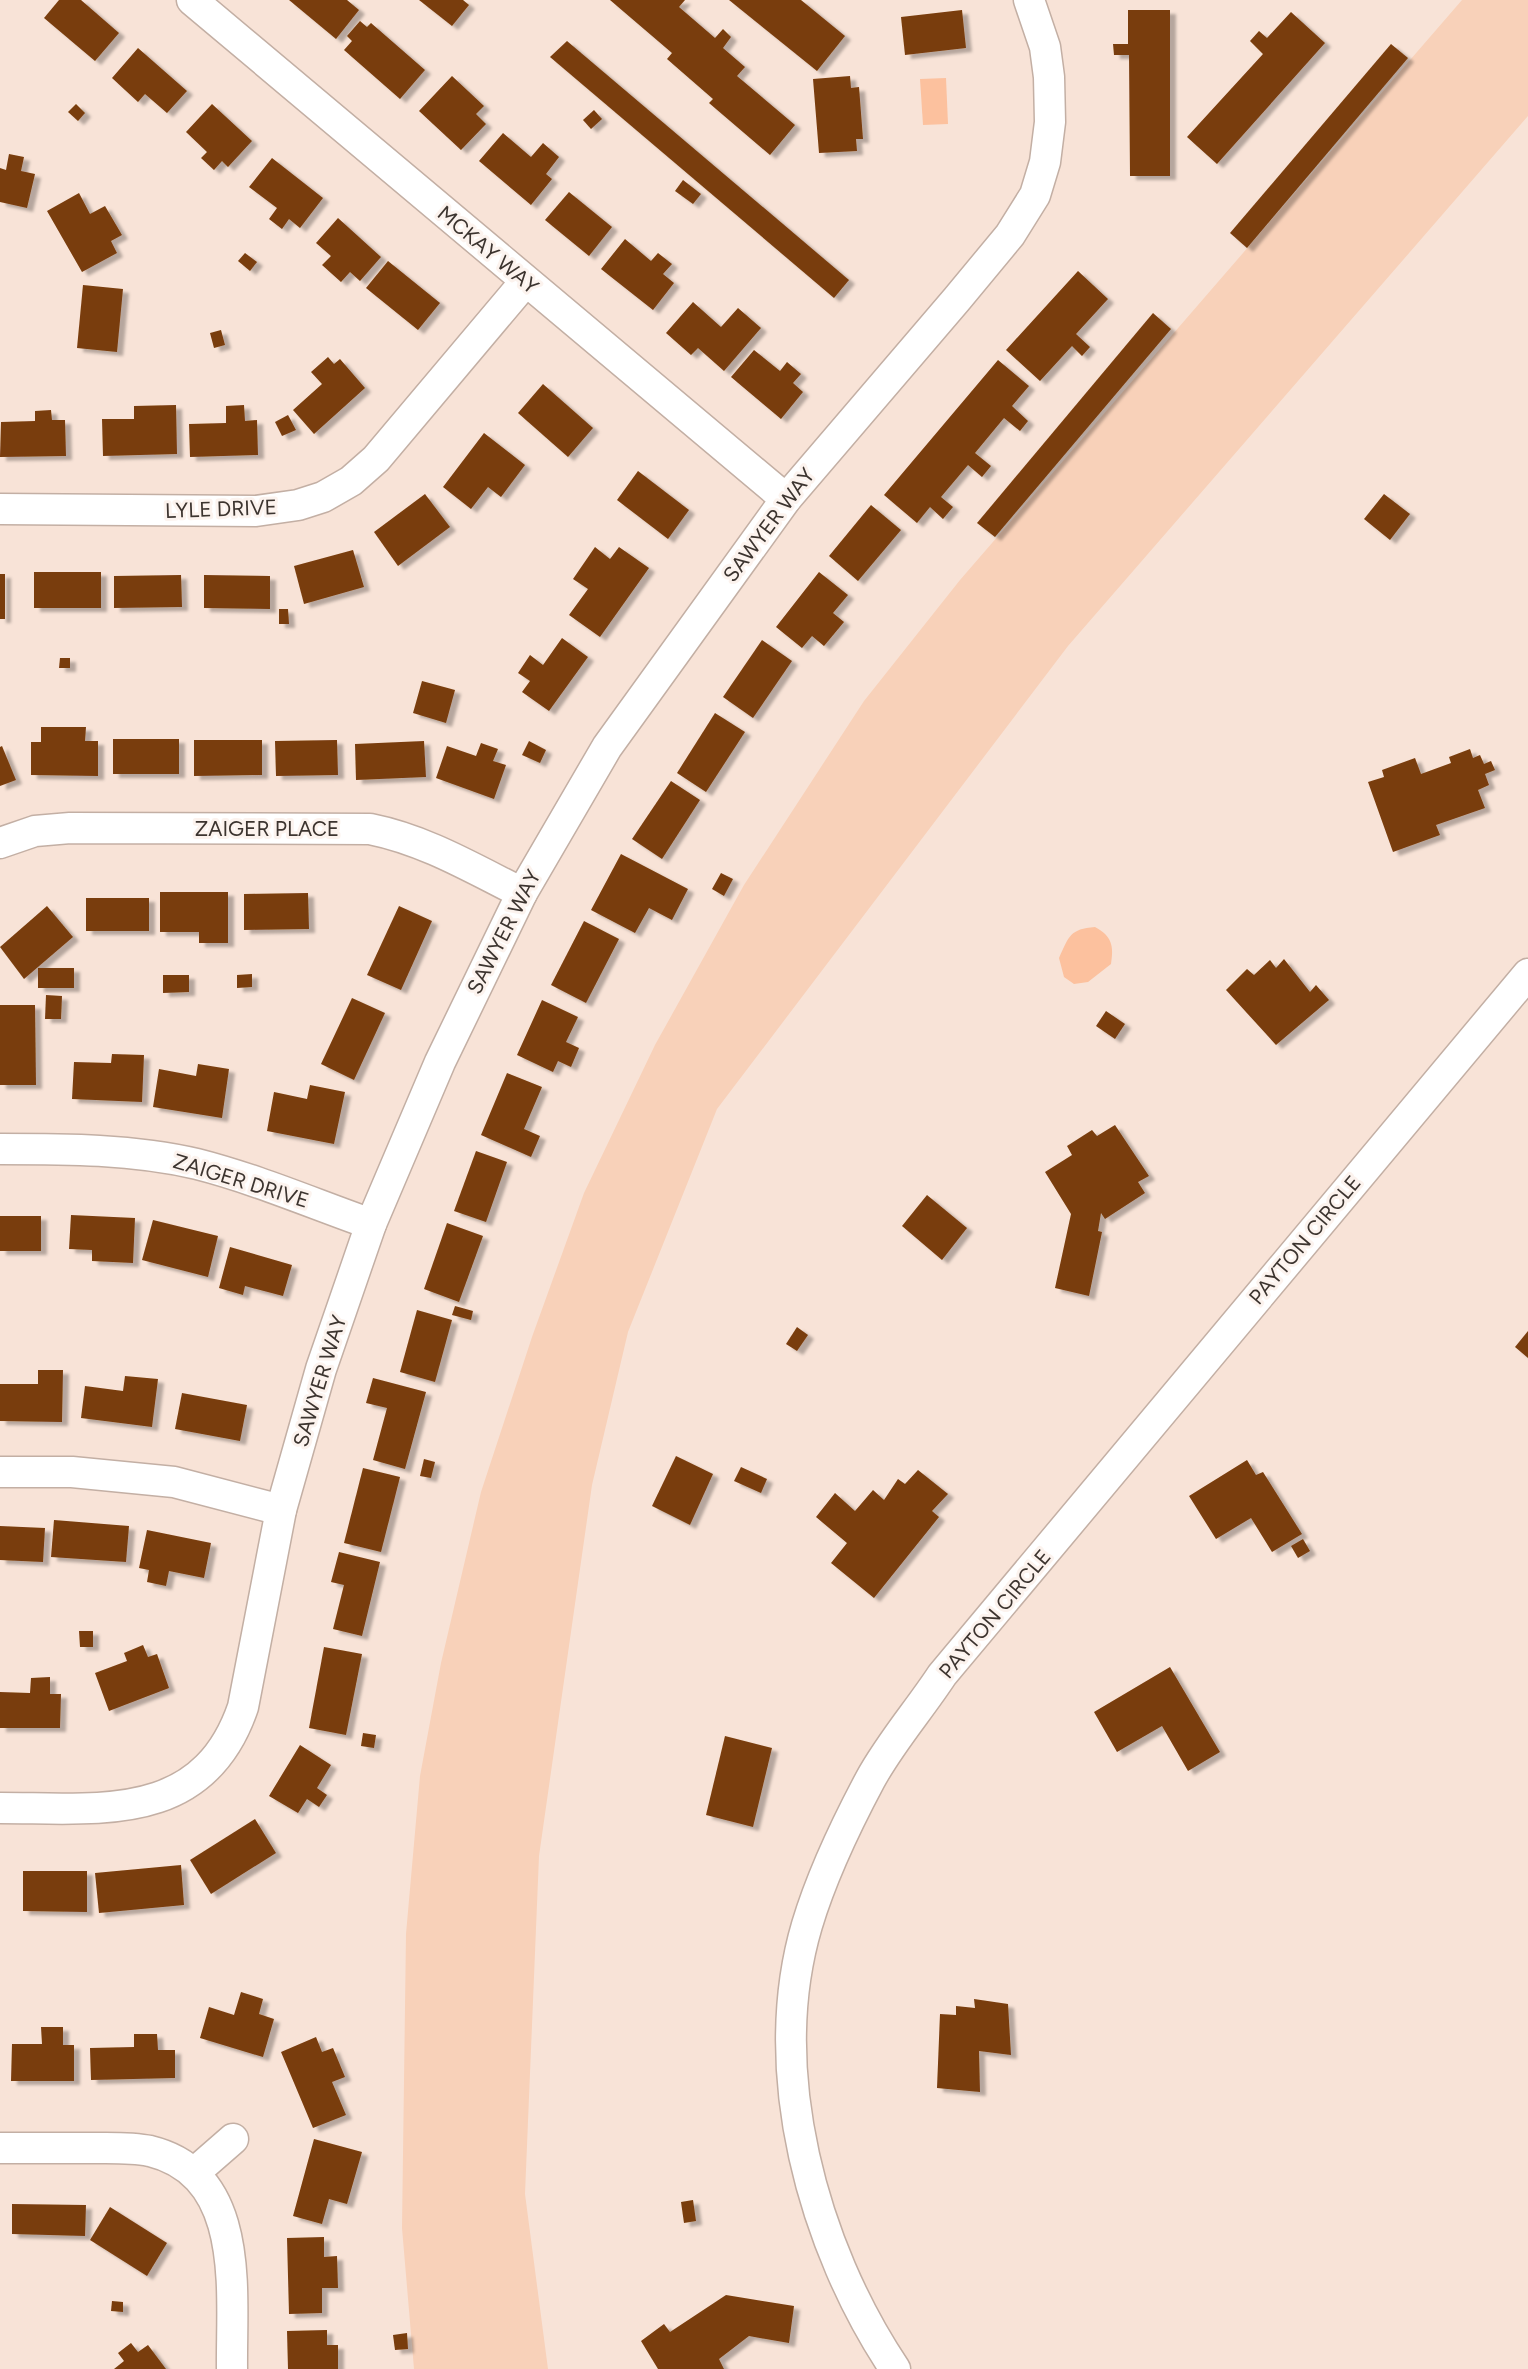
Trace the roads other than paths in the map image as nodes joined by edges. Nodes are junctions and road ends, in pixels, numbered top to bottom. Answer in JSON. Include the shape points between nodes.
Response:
{"nodes":[{"id":1,"x":192,"y":0,"type":"edge"},
{"id":2,"x":1029,"y":0,"type":"edge"},
{"id":3,"x":525,"y":282,"type":"junction"},
{"id":4,"x":786,"y":499,"type":"junction"},
{"id":5,"x":0,"y":509,"type":"edge"},
{"id":6,"x":0,"y":843,"type":"edge"},
{"id":7,"x":522,"y":893,"type":"junction"},
{"id":8,"x":1528,"y":974,"type":"edge"},
{"id":9,"x":0,"y":1149,"type":"edge"},
{"id":10,"x":371,"y":1224,"type":"junction"},
{"id":11,"x":0,"y":1472,"type":"edge"},
{"id":12,"x":281,"y":1510,"type":"junction"},
{"id":13,"x":0,"y":1808,"type":"edge"},
{"id":14,"x":233,"y":2139,"type":"dead end"},
{"id":15,"x":0,"y":2148,"type":"edge"},
{"id":16,"x":194,"y":2172,"type":"junction"},
{"id":17,"x":232,"y":2369,"type":"edge"},
{"id":18,"x":895,"y":2369,"type":"edge"}],
"edges":[{"from":1,"to":3,"type":"street","name":"MCKAY WAY"},
{"from":2,"to":4,"type":"street","name":"SAWYER WAY","via":[[1045,47],[1050,122],[1045,162],[1035,195],[1010,235]]},
{"from":3,"to":4,"type":"street","name":"MCKAY WAY"},
{"from":3,"to":5,"type":"street","name":"LYLE DRIVE","via":[[376,459],[351,482],[323,497],[256,511]]},
{"from":4,"to":7,"type":"street","name":"SAWYER WAY","via":[[607,747]]},
{"from":6,"to":7,"type":"street","name":"ZAIGER PLACE","via":[[35,831],[70,828],[370,829],[429,846]]},
{"from":7,"to":10,"type":"street","name":"SAWYER WAY","via":[[440,1062]]},
{"from":8,"to":18,"type":"street","name":"PAYTON CIRCLE","via":[[942,1675],[872,1778],[836,1849],[807,1925],[795,1985],[790,2040],[794,2099],[806,2164],[831,2245],[871,2333]]},
{"from":9,"to":10,"type":"street","name":"ZAIGER DRIVE","via":[[107,1152],[197,1164]]},
{"from":10,"to":12,"type":"street","name":"SAWYER WAY","via":[[321,1369]]},
{"from":11,"to":12,"type":"street","via":[[72,1472],[174,1482]]},
{"from":12,"to":13,"type":"street","name":"SAWYER WAY","via":[[243,1707],[234,1732],[214,1760],[172,1792],[146,1803],[105,1808]]},
{"from":14,"to":16,"type":"street"},
{"from":15,"to":16,"type":"street","via":[[151,2151]]},
{"from":16,"to":17,"type":"street","via":[[211,2191],[229,2246]]}]}
